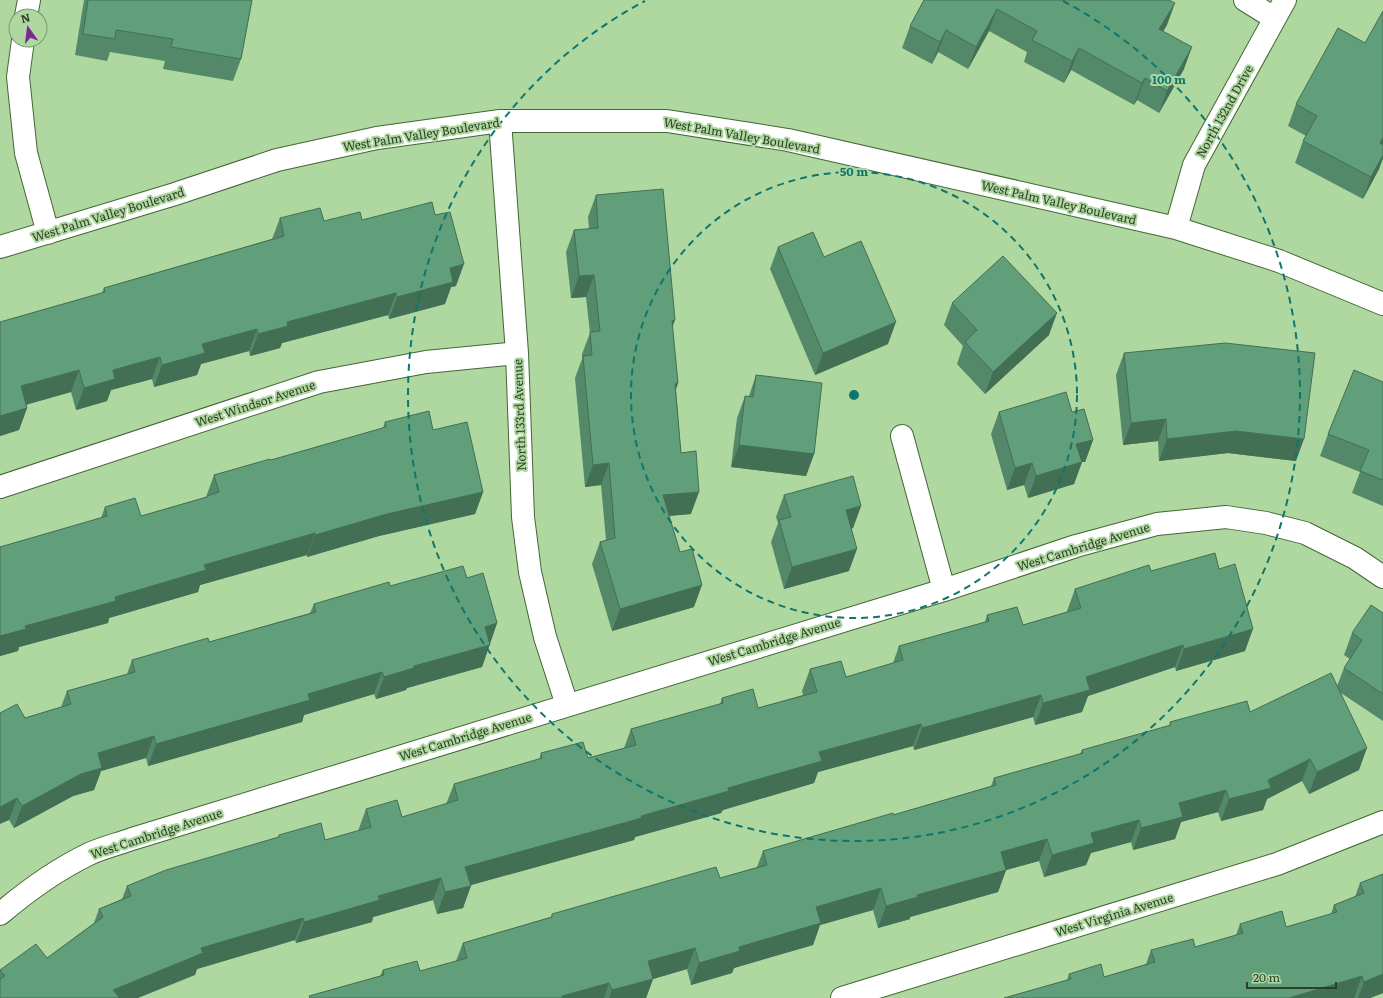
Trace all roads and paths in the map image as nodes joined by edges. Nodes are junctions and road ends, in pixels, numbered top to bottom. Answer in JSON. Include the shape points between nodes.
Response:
{"nodes":[{"id":1,"x":1245,"y":0,"type":"edge"},
{"id":2,"x":1280,"y":9,"type":"edge"},
{"id":3,"x":22,"y":48,"type":"edge"},
{"id":4,"x":500,"y":121,"type":"junction"},
{"id":5,"x":1176,"y":228,"type":"junction"},
{"id":6,"x":48,"y":233,"type":"junction"},
{"id":7,"x":0,"y":247,"type":"edge"},
{"id":8,"x":1383,"y":304,"type":"edge"},
{"id":9,"x":517,"y":353,"type":"junction"},
{"id":10,"x":902,"y":436,"type":"dead end"},
{"id":11,"x":0,"y":487,"type":"edge"},
{"id":12,"x":1383,"y":577,"type":"edge"},
{"id":13,"x":944,"y":590,"type":"junction"},
{"id":14,"x":567,"y":705,"type":"junction"},
{"id":15,"x":1383,"y":822,"type":"edge"},
{"id":16,"x":0,"y":914,"type":"edge"},
{"id":17,"x":842,"y":998,"type":"edge"}],
"edges":[{"from":1,"to":2,"type":"street"},
{"from":2,"to":5,"type":"street","name":"North 132nd Drive","via":[[1194,165]]},
{"from":3,"to":6,"type":"street","via":[[18,77],[26,153]]},
{"from":4,"to":5,"type":"street","name":"West Palm Valley Boulevard","via":[[667,121],[788,140]]},
{"from":4,"to":6,"type":"street","name":"West Palm Valley Boulevard","via":[[377,138],[277,160]]},
{"from":4,"to":9,"type":"street","name":"North 133rd Avenue"},
{"from":5,"to":8,"type":"street","name":"West Palm Valley Boulevard","via":[[1279,261]]},
{"from":6,"to":7,"type":"street","name":"West Palm Valley Boulevard"},
{"from":9,"to":11,"type":"street","name":"West Windsor Avenue","via":[[426,362],[319,382]]},
{"from":9,"to":14,"type":"street","name":"North 133rd Avenue","via":[[523,517],[530,572],[545,636]]},
{"from":10,"to":13,"type":"street"},
{"from":12,"to":13,"type":"street","name":"West Cambridge Avenue","via":[[1356,558],[1305,533],[1266,523],[1226,517],[1150,526],[1076,546]]},
{"from":13,"to":14,"type":"street","name":"West Cambridge Avenue"},
{"from":14,"to":16,"type":"street","name":"West Cambridge Avenue","via":[[90,854],[52,875]]},
{"from":15,"to":17,"type":"street","name":"West Virginia Avenue","via":[[1277,864]]}]}
